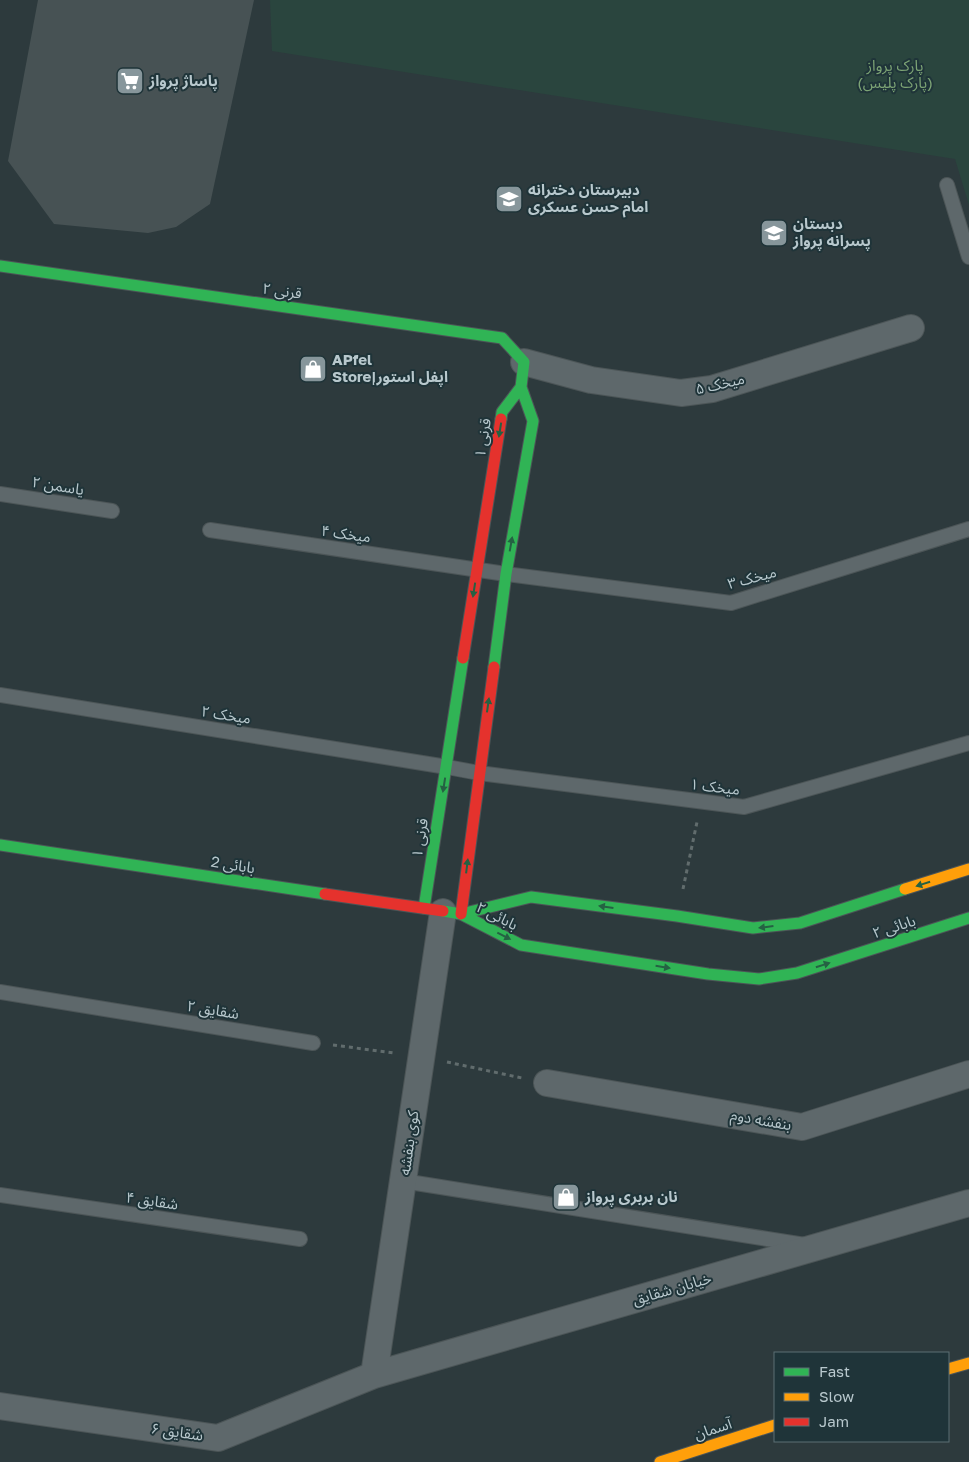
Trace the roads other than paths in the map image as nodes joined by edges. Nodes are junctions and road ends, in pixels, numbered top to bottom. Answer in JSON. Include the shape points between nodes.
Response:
{"nodes":[{"id":1,"x":947,"y":185,"type":"dead end"},
{"id":2,"x":969,"y":257,"type":"edge"},
{"id":3,"x":0,"y":266,"type":"edge"},
{"id":4,"x":911,"y":328,"type":"dead end"},
{"id":5,"x":522,"y":375,"type":"junction"},
{"id":6,"x":0,"y":494,"type":"edge"},
{"id":7,"x":112,"y":511,"type":"dead end"},
{"id":8,"x":969,"y":529,"type":"edge"},
{"id":9,"x":210,"y":530,"type":"dead end"},
{"id":10,"x":477,"y":570,"type":"junction"},
{"id":11,"x":506,"y":574,"type":"junction"},
{"id":12,"x":0,"y":695,"type":"edge"},
{"id":13,"x":969,"y":743,"type":"edge"},
{"id":14,"x":447,"y":767,"type":"junction"},
{"id":15,"x":479,"y":773,"type":"junction"},
{"id":16,"x":0,"y":845,"type":"edge"},
{"id":17,"x":969,"y":869,"type":"edge"},
{"id":18,"x":443,"y":911,"type":"junction"},
{"id":19,"x":969,"y":918,"type":"edge"},
{"id":20,"x":0,"y":992,"type":"edge"},
{"id":21,"x":312,"y":1043,"type":"road end"},
{"id":22,"x":969,"y":1074,"type":"edge"},
{"id":23,"x":547,"y":1083,"type":"road end"},
{"id":24,"x":404,"y":1181,"type":"junction"},
{"id":25,"x":0,"y":1195,"type":"edge"},
{"id":26,"x":969,"y":1202,"type":"edge"},
{"id":27,"x":300,"y":1240,"type":"dead end"},
{"id":28,"x":818,"y":1247,"type":"junction"},
{"id":29,"x":969,"y":1363,"type":"edge"},
{"id":30,"x":949,"y":1370,"type":"edge"},
{"id":31,"x":374,"y":1375,"type":"junction"},
{"id":32,"x":0,"y":1406,"type":"edge"},
{"id":33,"x":774,"y":1425,"type":"edge"},
{"id":34,"x":660,"y":1462,"type":"edge"}],
"edges":[{"from":1,"to":2,"type":"lane"},
{"from":3,"to":5,"type":"main road","name":"قرنی ۲","via":[[502,338]]},
{"from":4,"to":5,"type":"street","name":"میخک ۵","via":[[712,389],[681,393],[591,380]]},
{"from":5,"to":10,"type":"main road","name":"قرنی ۱","one_way":true,"via":[[502,412]]},
{"from":11,"to":5,"type":"main road","one_way":true,"via":[[533,421]]},
{"from":6,"to":7,"type":"lane","name":"یاسمن ۲"},
{"from":8,"to":11,"type":"lane","name":"میخک ۳","via":[[731,603]]},
{"from":9,"to":10,"type":"lane","name":"میخک ۴"},
{"from":10,"to":11,"type":"lane","name":"میخک ۳"},
{"from":10,"to":14,"type":"main road","name":"قرنی ۱","one_way":true},
{"from":15,"to":11,"type":"main road","one_way":true},
{"from":12,"to":14,"type":"lane","name":"میخک ۲"},
{"from":13,"to":15,"type":"lane","name":"میخک ۱","via":[[744,807]]},
{"from":14,"to":15,"type":"lane","name":"میخک ۲"},
{"from":14,"to":18,"type":"main road","name":"قرنی ۱","one_way":true},
{"from":18,"to":15,"type":"main road","one_way":true},
{"from":16,"to":18,"type":"main road","name":"بابائی 2"},
{"from":17,"to":18,"type":"main road","name":"بابائی ۲","one_way":true,"via":[[800,923],[753,928],[531,897]]},
{"from":18,"to":19,"type":"main road","name":"بابائی ۲","one_way":true,"via":[[521,945],[759,979],[797,973]]},
{"from":18,"to":24,"type":"street","name":"کوی بنفشه"},
{"from":20,"to":21,"type":"lane","name":"شقایق ۲"},
{"from":22,"to":23,"type":"street","name":"بنفشه دوم","via":[[802,1127]]},
{"from":24,"to":28,"type":"lane"},
{"from":24,"to":31,"type":"street","name":"کوی بنفشه"},
{"from":25,"to":27,"type":"lane","name":"شقایق ۴"},
{"from":26,"to":28,"type":"street","name":"خیابان شقایق"},
{"from":28,"to":31,"type":"street","name":"خیابان شقایق"},
{"from":29,"to":30,"type":"main road"},
{"from":31,"to":32,"type":"street","name":"شقایق ۶","via":[[218,1438]]},
{"from":33,"to":34,"type":"main road","name":"آسمان"}]}
